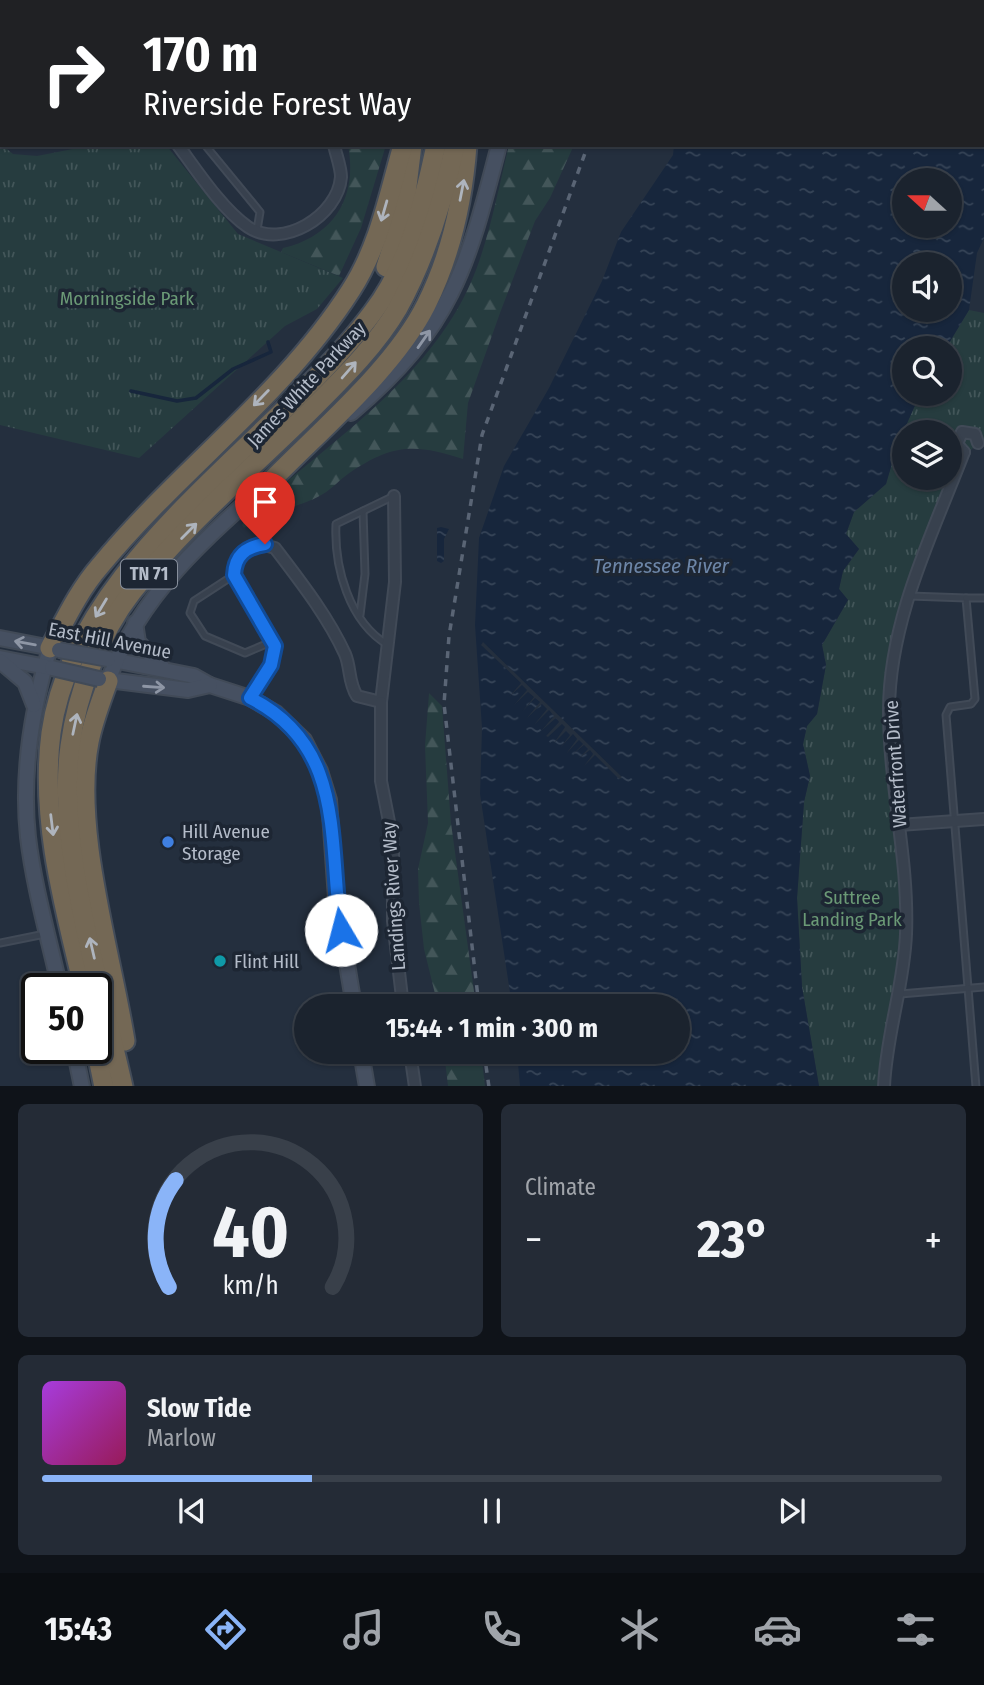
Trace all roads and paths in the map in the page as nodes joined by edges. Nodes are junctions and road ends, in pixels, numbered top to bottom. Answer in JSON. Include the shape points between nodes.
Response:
{"nodes":[{"id":1,"x":179,"y":147,"type":"edge"},
{"id":2,"x":207,"y":147,"type":"edge"},
{"id":3,"x":334,"y":147,"type":"edge"},
{"id":4,"x":402,"y":147,"type":"edge"},
{"id":5,"x":412,"y":147,"type":"edge"},
{"id":6,"x":435,"y":147,"type":"edge"},
{"id":7,"x":454,"y":147,"type":"edge"},
{"id":8,"x":467,"y":147,"type":"edge"},
{"id":9,"x":498,"y":147,"type":"edge"},
{"id":10,"x":257,"y":230,"type":"junction"},
{"id":11,"x":334,"y":360,"type":"junction"},
{"id":12,"x":981,"y":443,"type":"edge"},
{"id":13,"x":964,"y":452,"type":"junction"},
{"id":14,"x":267,"y":485,"type":"junction"},
{"id":15,"x":394,"y":496,"type":"joint"},
{"id":16,"x":363,"y":511,"type":"junction"},
{"id":17,"x":234,"y":575,"type":"junction"},
{"id":18,"x":909,"y":596,"type":"junction"},
{"id":19,"x":966,"y":598,"type":"junction"},
{"id":20,"x":984,"y":598,"type":"edge"},
{"id":21,"x":360,"y":615,"type":"junction"},
{"id":22,"x":135,"y":623,"type":"junction"},
{"id":23,"x":0,"y":638,"type":"edge"},
{"id":24,"x":272,"y":641,"type":"junction"},
{"id":25,"x":388,"y":645,"type":"junction"},
{"id":26,"x":55,"y":649,"type":"junction"},
{"id":27,"x":0,"y":660,"type":"edge"},
{"id":28,"x":112,"y":660,"type":"junction"},
{"id":29,"x":48,"y":668,"type":"junction"},
{"id":30,"x":166,"y":670,"type":"junction"},
{"id":31,"x":104,"y":680,"type":"junction"},
{"id":32,"x":210,"y":685,"type":"junction"},
{"id":33,"x":250,"y":698,"type":"junction"},
{"id":34,"x":381,"y":702,"type":"junction"},
{"id":35,"x":34,"y":709,"type":"junction"},
{"id":36,"x":984,"y":819,"type":"edge"},
{"id":37,"x":955,"y":821,"type":"junction"},
{"id":38,"x":899,"y":825,"type":"junction"},
{"id":39,"x":48,"y":934,"type":"junction"},
{"id":40,"x":0,"y":943,"type":"edge"},
{"id":41,"x":57,"y":973,"type":"edge"},
{"id":42,"x":80,"y":973,"type":"edge"},
{"id":43,"x":984,"y":987,"type":"edge"},
{"id":44,"x":968,"y":989,"type":"junction"},
{"id":45,"x":352,"y":994,"type":"edge"},
{"id":46,"x":402,"y":994,"type":"edge"},
{"id":47,"x":900,"y":994,"type":"junction"},
{"id":48,"x":77,"y":1064,"type":"edge"},
{"id":49,"x":99,"y":1064,"type":"edge"},
{"id":50,"x":363,"y":1064,"type":"edge"},
{"id":51,"x":412,"y":1064,"type":"edge"},
{"id":52,"x":82,"y":1086,"type":"edge"},
{"id":53,"x":104,"y":1086,"type":"edge"},
{"id":54,"x":123,"y":1086,"type":"edge"},
{"id":55,"x":131,"y":1086,"type":"edge"},
{"id":56,"x":367,"y":1086,"type":"edge"},
{"id":57,"x":415,"y":1086,"type":"edge"},
{"id":58,"x":884,"y":1086,"type":"edge"},
{"id":59,"x":976,"y":1086,"type":"edge"}],
"edges":[{"from":1,"to":10,"type":"street","via":[[208,186],[249,228]]},
{"from":2,"to":10,"type":"lane","via":[[260,212]]},
{"from":3,"to":10,"type":"street","via":[[341,177],[328,208],[302,230],[274,234]]},
{"from":4,"to":26,"type":"highway","one_way":true,"via":[[377,238],[353,288],[315,343],[98,568]]},
{"from":5,"to":11,"type":"highway","via":[[404,211],[386,269]]},
{"from":6,"to":11,"type":"highway","name":"James White Parkway","number":"TN 71","via":[[418,215],[395,273],[375,310]]},
{"from":54,"to":7,"type":"highway","name":"James White Parkway","number":"TN 71","one_way":true,"via":[[80,894],[67,808],[70,747],[81,694],[101,645],[131,593],[348,373],[397,309],[430,238]]},
{"from":14,"to":8,"type":"highway","one_way":true,"via":[[386,363],[425,307],[446,260],[464,186]]},
{"from":14,"to":9,"type":"main road","one_way":true,"via":[[370,396],[421,344],[465,267]]},
{"from":11,"to":42,"type":"highway","name":"James White Parkway","number":"TN 71","one_way":true,"via":[[118,580],[63,687],[51,733],[49,807],[59,883]]},
{"from":12,"to":13,"type":"street","name":"Waterfront Drive"},
{"from":12,"to":13,"type":"street","name":"Waterfront Drive","via":[[975,434],[962,432],[957,444]]},
{"from":13,"to":18,"type":"street","name":"Waterfront Drive"},
{"from":14,"to":22,"type":"main road","via":[[186,559]]},
{"from":15,"to":16,"type":"lane"},
{"from":15,"to":25,"type":"street","name":"Landings River Way","via":[[397,547]]},
{"from":16,"to":21,"type":"lane","via":[[365,574]]},
{"from":16,"to":21,"type":"lane","via":[[336,524],[335,549],[337,568]]},
{"from":17,"to":24,"type":"street"},
{"from":17,"to":24,"type":"lane","via":[[197,597],[191,606],[201,632],[245,653]]},
{"from":17,"to":34,"type":"street","via":[[237,556],[253,546],[275,548],[314,600],[346,657],[349,684],[357,696]]},
{"from":18,"to":19,"type":"lane"},
{"from":18,"to":38,"type":"street","name":"Waterfront Drive","via":[[895,648],[889,708]]},
{"from":19,"to":20,"type":"lane"},
{"from":19,"to":37,"type":"lane","via":[[975,699],[971,704],[950,707],[946,715]]},
{"from":21,"to":25,"type":"lane","via":[[372,636]]},
{"from":22,"to":28,"type":"main road"},
{"from":22,"to":30,"type":"main road","via":[[144,652]]},
{"from":26,"to":23,"type":"main road","name":"East Hill Avenue","one_way":true},
{"from":24,"to":33,"type":"street","via":[[275,656]]},
{"from":25,"to":34,"type":"street","name":"Landings River Way"},
{"from":26,"to":28,"type":"main road","name":"East Hill Avenue","bridge":true},
{"from":26,"to":29,"type":"main road"},
{"from":27,"to":29,"type":"main road","name":"East Hill Avenue"},
{"from":27,"to":35,"type":"main road","via":[[25,682]]},
{"from":28,"to":30,"type":"main road","name":"East Hill Avenue"},
{"from":28,"to":31,"type":"main road"},
{"from":29,"to":31,"type":"main road","name":"East Hill Avenue","bridge":true},
{"from":29,"to":35,"type":"main road"},
{"from":30,"to":32,"type":"main road","name":"East Hill Avenue"},
{"from":31,"to":32,"type":"main road","name":"East Hill Avenue","one_way":true,"via":[[188,690]]},
{"from":31,"to":55,"type":"highway","via":[[89,744],[85,793],[89,850]]},
{"from":32,"to":33,"type":"main road","name":"East Hill Avenue"},
{"from":33,"to":45,"type":"main road","name":"East Hill Avenue","via":[[296,731],[325,784],[336,898]]},
{"from":34,"to":46,"type":"street","name":"Landings River Way","via":[[381,780],[393,842],[393,921]]},
{"from":35,"to":39,"type":"main road","via":[[27,754],[28,838]]},
{"from":36,"to":37,"type":"street"},
{"from":37,"to":38,"type":"street"},
{"from":37,"to":44,"type":"lane"},
{"from":38,"to":47,"type":"street","name":"Waterfront Drive","via":[[906,914]]},
{"from":39,"to":40,"type":"lane"},
{"from":39,"to":41,"type":"main road"},
{"from":43,"to":44,"type":"lane"},
{"from":44,"to":47,"type":"lane"},
{"from":44,"to":59,"type":"lane"},
{"from":47,"to":58,"type":"street","name":"Waterfront Drive"},
{"from":48,"to":52,"type":"main road"},
{"from":49,"to":53,"type":"highway"},
{"from":50,"to":56,"type":"main road"},
{"from":51,"to":57,"type":"street"}]}
